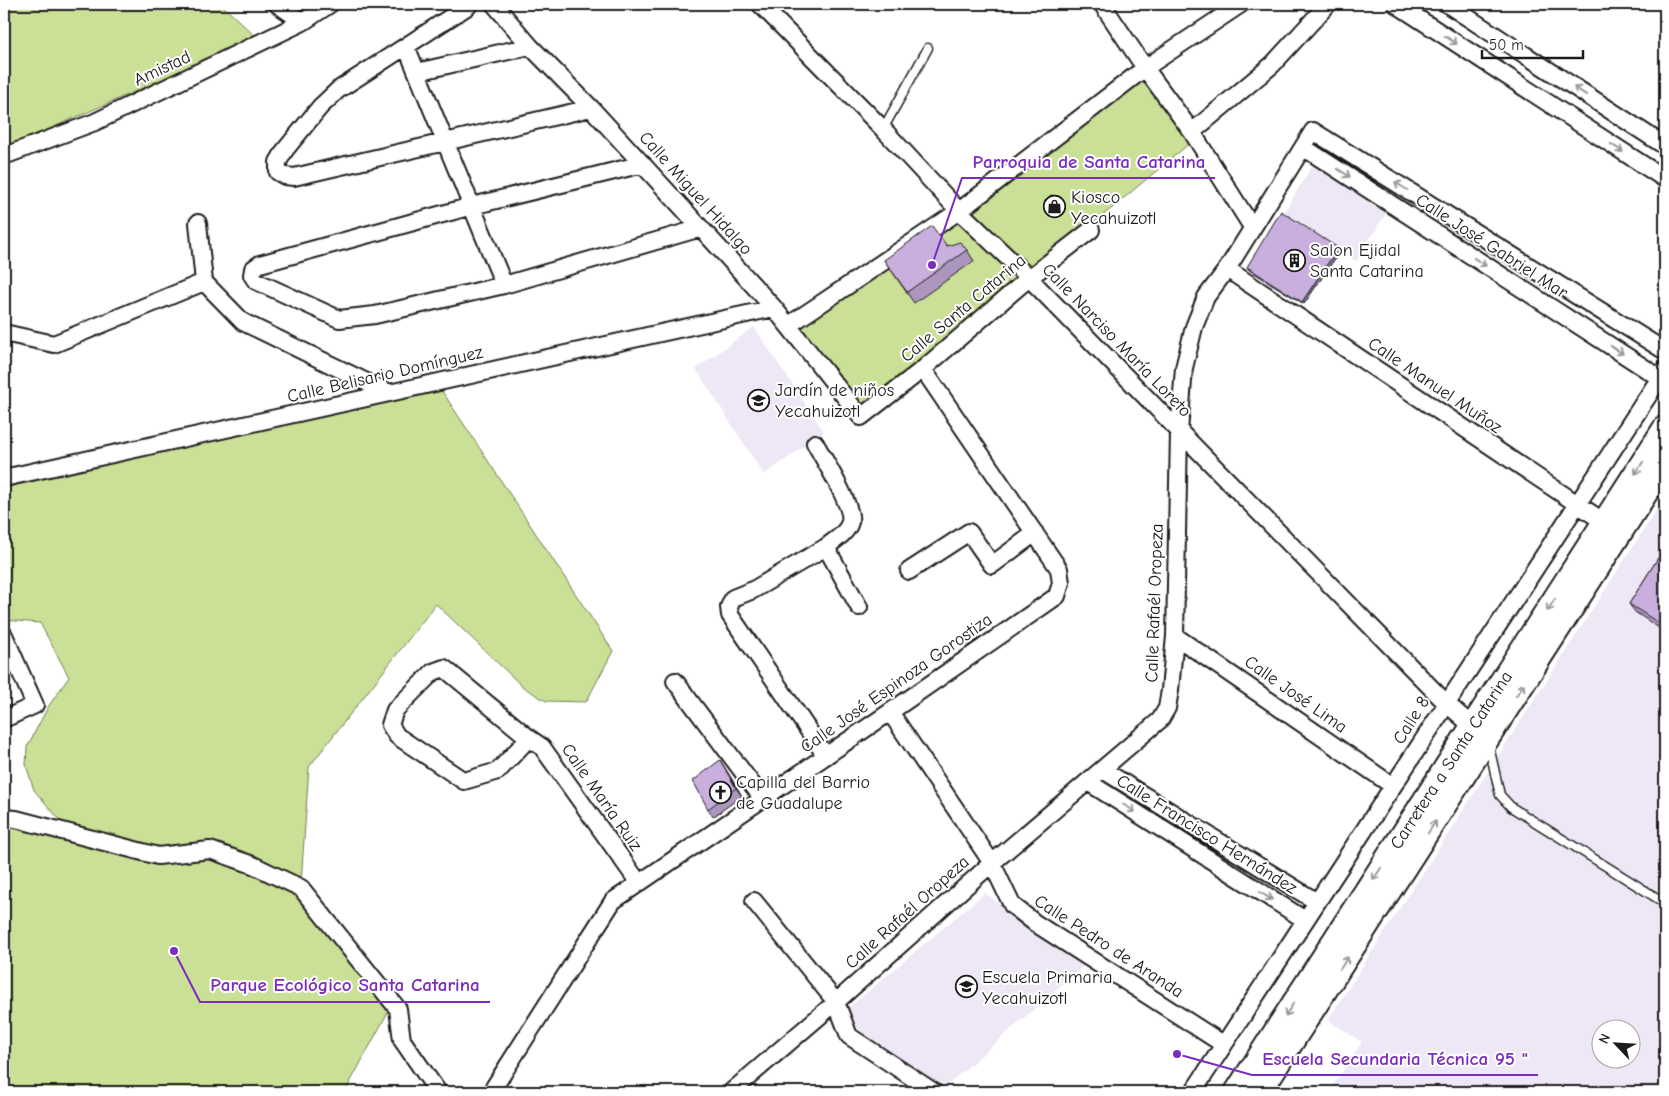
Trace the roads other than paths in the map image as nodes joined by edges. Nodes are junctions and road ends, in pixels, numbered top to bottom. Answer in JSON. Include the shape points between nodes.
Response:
{"nodes":[{"id":1,"x":277,"y":4,"type":"edge"},
{"id":2,"x":330,"y":4,"type":"edge"},
{"id":3,"x":760,"y":4,"type":"edge"},
{"id":4,"x":1102,"y":4,"type":"edge"},
{"id":5,"x":1241,"y":4,"type":"edge"},
{"id":6,"x":1328,"y":4,"type":"edge"},
{"id":7,"x":1396,"y":4,"type":"edge"},
{"id":8,"x":1447,"y":4,"type":"edge"},
{"id":9,"x":496,"y":5,"type":"edge"},
{"id":10,"x":468,"y":6,"type":"dead end"},
{"id":11,"x":303,"y":22,"type":"junction"},
{"id":12,"x":1433,"y":28,"type":"junction"},
{"id":13,"x":406,"y":46,"type":"junction"},
{"id":14,"x":530,"y":46,"type":"junction"},
{"id":15,"x":928,"y":48,"type":"dead end"},
{"id":16,"x":1145,"y":68,"type":"junction"},
{"id":17,"x":417,"y":72,"type":"junction"},
{"id":18,"x":591,"y":108,"type":"junction"},
{"id":19,"x":1611,"y":111,"type":"junction"},
{"id":20,"x":883,"y":129,"type":"junction"},
{"id":21,"x":1313,"y":131,"type":"joint"},
{"id":22,"x":1192,"y":132,"type":"junction"},
{"id":23,"x":1595,"y":134,"type":"junction"},
{"id":24,"x":445,"y":143,"type":"junction"},
{"id":25,"x":1665,"y":146,"type":"edge"},
{"id":26,"x":1303,"y":147,"type":"junction"},
{"id":27,"x":4,"y":156,"type":"edge"},
{"id":28,"x":643,"y":164,"type":"junction"},
{"id":29,"x":1665,"y":180,"type":"edge"},
{"id":30,"x":472,"y":206,"type":"junction"},
{"id":31,"x":959,"y":211,"type":"junction"},
{"id":32,"x":198,"y":223,"type":"dead end"},
{"id":33,"x":1252,"y":227,"type":"junction"},
{"id":34,"x":701,"y":228,"type":"junction"},
{"id":35,"x":1091,"y":230,"type":"dead end"},
{"id":36,"x":1226,"y":269,"type":"junction"},
{"id":37,"x":1029,"y":278,"type":"junction"},
{"id":38,"x":204,"y":282,"type":"junction"},
{"id":39,"x":504,"y":285,"type":"junction"},
{"id":40,"x":774,"y":308,"type":"junction"},
{"id":41,"x":789,"y":325,"type":"junction"},
{"id":42,"x":4,"y":333,"type":"edge"},
{"id":43,"x":1665,"y":351,"type":"edge"},
{"id":44,"x":923,"y":369,"type":"junction"},
{"id":45,"x":1662,"y":374,"type":"edge"},
{"id":46,"x":388,"y":393,"type":"junction"},
{"id":47,"x":861,"y":416,"type":"joint"},
{"id":48,"x":1665,"y":427,"type":"edge"},
{"id":49,"x":1179,"y":432,"type":"junction"},
{"id":50,"x":815,"y":443,"type":"dead end"},
{"id":51,"x":1665,"y":464,"type":"edge"},
{"id":52,"x":4,"y":478,"type":"edge"},
{"id":53,"x":1577,"y":504,"type":"junction"},
{"id":54,"x":1613,"y":528,"type":"junction"},
{"id":55,"x":1035,"y":533,"type":"junction"},
{"id":56,"x":826,"y":547,"type":"junction"},
{"id":57,"x":909,"y":571,"type":"dead end"},
{"id":58,"x":859,"y":607,"type":"dead end"},
{"id":59,"x":4,"y":635,"type":"edge"},
{"id":60,"x":1176,"y":636,"type":"junction"},
{"id":61,"x":676,"y":681,"type":"dead end"},
{"id":62,"x":1446,"y":703,"type":"junction"},
{"id":63,"x":890,"y":712,"type":"junction"},
{"id":64,"x":4,"y":719,"type":"edge"},
{"id":65,"x":1480,"y":733,"type":"junction"},
{"id":66,"x":529,"y":738,"type":"junction"},
{"id":67,"x":826,"y":756,"type":"junction"},
{"id":68,"x":1103,"y":770,"type":"junction"},
{"id":69,"x":1088,"y":782,"type":"junction"},
{"id":70,"x":1393,"y":786,"type":"junction"},
{"id":71,"x":763,"y":799,"type":"junction"},
{"id":72,"x":4,"y":818,"type":"edge"},
{"id":73,"x":992,"y":863,"type":"junction"},
{"id":74,"x":639,"y":883,"type":"junction"},
{"id":75,"x":754,"y":901,"type":"dead end"},
{"id":76,"x":1316,"y":902,"type":"junction"},
{"id":77,"x":1665,"y":903,"type":"edge"},
{"id":78,"x":1305,"y":920,"type":"junction"},
{"id":79,"x":836,"y":1002,"type":"junction"},
{"id":80,"x":1223,"y":1044,"type":"junction"},
{"id":81,"x":438,"y":1092,"type":"edge"},
{"id":82,"x":491,"y":1092,"type":"edge"},
{"id":83,"x":730,"y":1092,"type":"edge"},
{"id":84,"x":934,"y":1092,"type":"edge"},
{"id":85,"x":1193,"y":1092,"type":"edge"},
{"id":86,"x":1236,"y":1092,"type":"edge"},
{"id":87,"x":1260,"y":1092,"type":"edge"}],
"edges":[{"from":1,"to":11,"type":"street"},
{"from":2,"to":11,"type":"street","name":"Amistad"},
{"from":3,"to":20,"type":"street","name":"Calle Narciso María Loreto"},
{"from":4,"to":16,"type":"street"},
{"from":5,"to":16,"type":"street"},
{"from":6,"to":22,"type":"street","via":[[1272,65]]},
{"from":7,"to":12,"type":"street"},
{"from":8,"to":12,"type":"street"},
{"from":19,"to":8,"type":"street","one_way":true},
{"from":9,"to":14,"type":"street","name":"Calle Miguel Hidalgo"},
{"from":10,"to":13,"type":"street"},
{"from":11,"to":27,"type":"street","name":"Amistad","via":[[95,122]]},
{"from":12,"to":23,"type":"street","one_way":true},
{"from":13,"to":17,"type":"street"},
{"from":13,"to":24,"type":"street","via":[[338,90],[320,107],[285,150],[278,162],[278,172],[294,177]]},
{"from":14,"to":17,"type":"street"},
{"from":14,"to":18,"type":"street","name":"Calle Miguel Hidalgo"},
{"from":15,"to":20,"type":"lane"},
{"from":16,"to":22,"type":"street"},
{"from":16,"to":31,"type":"street"},
{"from":17,"to":24,"type":"street"},
{"from":18,"to":24,"type":"street"},
{"from":18,"to":28,"type":"street","name":"Calle Miguel Hidalgo"},
{"from":19,"to":23,"type":"street"},
{"from":19,"to":25,"type":"street"},
{"from":20,"to":31,"type":"street","name":"Calle Narciso María Loreto"},
{"from":21,"to":26,"type":"street","name":"Calle Rafaél Oropeza"},
{"from":43,"to":21,"type":"street","name":"Calle José Gabriel Mar","one_way":true},
{"from":22,"to":33,"type":"street"},
{"from":23,"to":29,"type":"street","one_way":true},
{"from":24,"to":30,"type":"street"},
{"from":26,"to":33,"type":"street","name":"Calle Rafaél Oropeza"},
{"from":26,"to":45,"type":"street","name":"Calle José Gabriel Mar","one_way":true},
{"from":28,"to":30,"type":"street"},
{"from":28,"to":34,"type":"street","name":"Calle Miguel Hidalgo"},
{"from":30,"to":39,"type":"street"},
{"from":30,"to":39,"type":"street","via":[[260,264],[253,269],[252,275],[256,282],[339,319],[375,315]]},
{"from":31,"to":37,"type":"street","name":"Calle Narciso María Loreto"},
{"from":31,"to":41,"type":"street"},
{"from":32,"to":38,"type":"street"},
{"from":33,"to":36,"type":"street","name":"Calle Rafaél Oropeza"},
{"from":34,"to":39,"type":"street"},
{"from":34,"to":40,"type":"street","name":"Calle Miguel Hidalgo"},
{"from":35,"to":37,"type":"street","name":"Calle Santa Catarina"},
{"from":36,"to":49,"type":"street","name":"Calle Rafaél Oropeza","via":[[1206,297],[1194,327],[1184,368]]},
{"from":36,"to":53,"type":"street","name":"Calle Manuel Muñoz"},
{"from":37,"to":44,"type":"street","name":"Calle Santa Catarina"},
{"from":37,"to":49,"type":"street","name":"Calle Narciso María Loreto"},
{"from":38,"to":42,"type":"street","via":[[54,344]]},
{"from":38,"to":46,"type":"street","via":[[242,322]]},
{"from":40,"to":41,"type":"street","name":"Calle Miguel Hidalgo"},
{"from":40,"to":46,"type":"street","name":"Calle Belisario Domínguez"},
{"from":41,"to":47,"type":"street","name":"Calle Miguel Hidalgo"},
{"from":44,"to":47,"type":"street","name":"Calle Santa Catarina"},
{"from":44,"to":55,"type":"street","name":"Calle José Espinoza Gorostiza"},
{"from":45,"to":53,"type":"street","name":"Calle 8"},
{"from":46,"to":52,"type":"street","name":"Calle Belisario Domínguez"},
{"from":48,"to":54,"type":"main road","name":"Carretera a Santa Catarina","one_way":true},
{"from":49,"to":60,"type":"street","name":"Calle Rafaél Oropeza"},
{"from":49,"to":62,"type":"street","name":"Calle Narciso María Loreto"},
{"from":50,"to":56,"type":"street","via":[[849,507],[851,520],[846,531]]},
{"from":51,"to":54,"type":"main road","name":"Carretera a Santa Catarina"},
{"from":53,"to":54,"type":"street","name":"Calle Manuel Muñoz"},
{"from":53,"to":62,"type":"street","name":"Calle 8"},
{"from":54,"to":65,"type":"main road","name":"Carretera a Santa Catarina"},
{"from":55,"to":57,"type":"street","via":[[992,565],[969,532]]},
{"from":55,"to":63,"type":"street","name":"Calle José Espinoza Gorostiza","via":[[1059,569],[1061,583],[1057,596]]},
{"from":56,"to":58,"type":"street"},
{"from":56,"to":67,"type":"street","via":[[753,590],[733,598],[729,607],[730,615]]},
{"from":59,"to":64,"type":"street","via":[[35,705]]},
{"from":60,"to":68,"type":"street","name":"Calle Rafaél Oropeza","via":[[1167,708],[1160,720]]},
{"from":60,"to":70,"type":"street","name":"Calle José Lima"},
{"from":61,"to":71,"type":"street"},
{"from":62,"to":65,"type":"street","name":"Calle Narciso María Loreto"},
{"from":62,"to":70,"type":"street","name":"Calle 8"},
{"from":63,"to":67,"type":"street","name":"Calle José Espinoza Gorostiza"},
{"from":63,"to":73,"type":"street","name":"Calle Pedro de Aranda"},
{"from":65,"to":77,"type":"lane","via":[[1500,795],[1511,807]]},
{"from":65,"to":86,"type":"main road","name":"Carretera a Santa Catarina","one_way":true},
{"from":87,"to":65,"type":"main road","name":"Carretera a Santa Catarina","one_way":true},
{"from":66,"to":66,"type":"street","name":"Calle María Ruiz","via":[[498,771],[464,782],[397,736],[390,725],[395,710],[433,672],[444,668]]},
{"from":66,"to":74,"type":"street","name":"Calle María Ruiz","via":[[542,747]]},
{"from":67,"to":71,"type":"street","name":"Calle José Espinoza Gorostiza"},
{"from":68,"to":69,"type":"street","name":"Calle Rafaél Oropeza"},
{"from":68,"to":76,"type":"street","name":"Calle Francisco Hernández"},
{"from":69,"to":73,"type":"street","name":"Calle Rafaél Oropeza"},
{"from":69,"to":78,"type":"street","name":"Calle Francisco Hernández","one_way":true},
{"from":70,"to":76,"type":"street","name":"Calle 8"},
{"from":71,"to":74,"type":"street","name":"Calle José Espinoza Gorostiza"},
{"from":72,"to":81,"type":"street","via":[[158,856],[210,850],[301,888],[398,1009],[402,1040]]},
{"from":73,"to":79,"type":"street","name":"Calle Rafaél Oropeza"},
{"from":73,"to":80,"type":"street","name":"Calle Pedro de Aranda","via":[[1012,905]]},
{"from":74,"to":82,"type":"street","name":"Calle José Espinoza Gorostiza","via":[[613,901]]},
{"from":75,"to":79,"type":"street"},
{"from":76,"to":78,"type":"street","name":"Calle 8"},
{"from":78,"to":80,"type":"street","name":"Calle 8"},
{"from":79,"to":83,"type":"street","name":"Calle Rafaél Oropeza"},
{"from":79,"to":84,"type":"street","via":[[849,1036]]},
{"from":80,"to":85,"type":"street","name":"Calle 8"}]}
